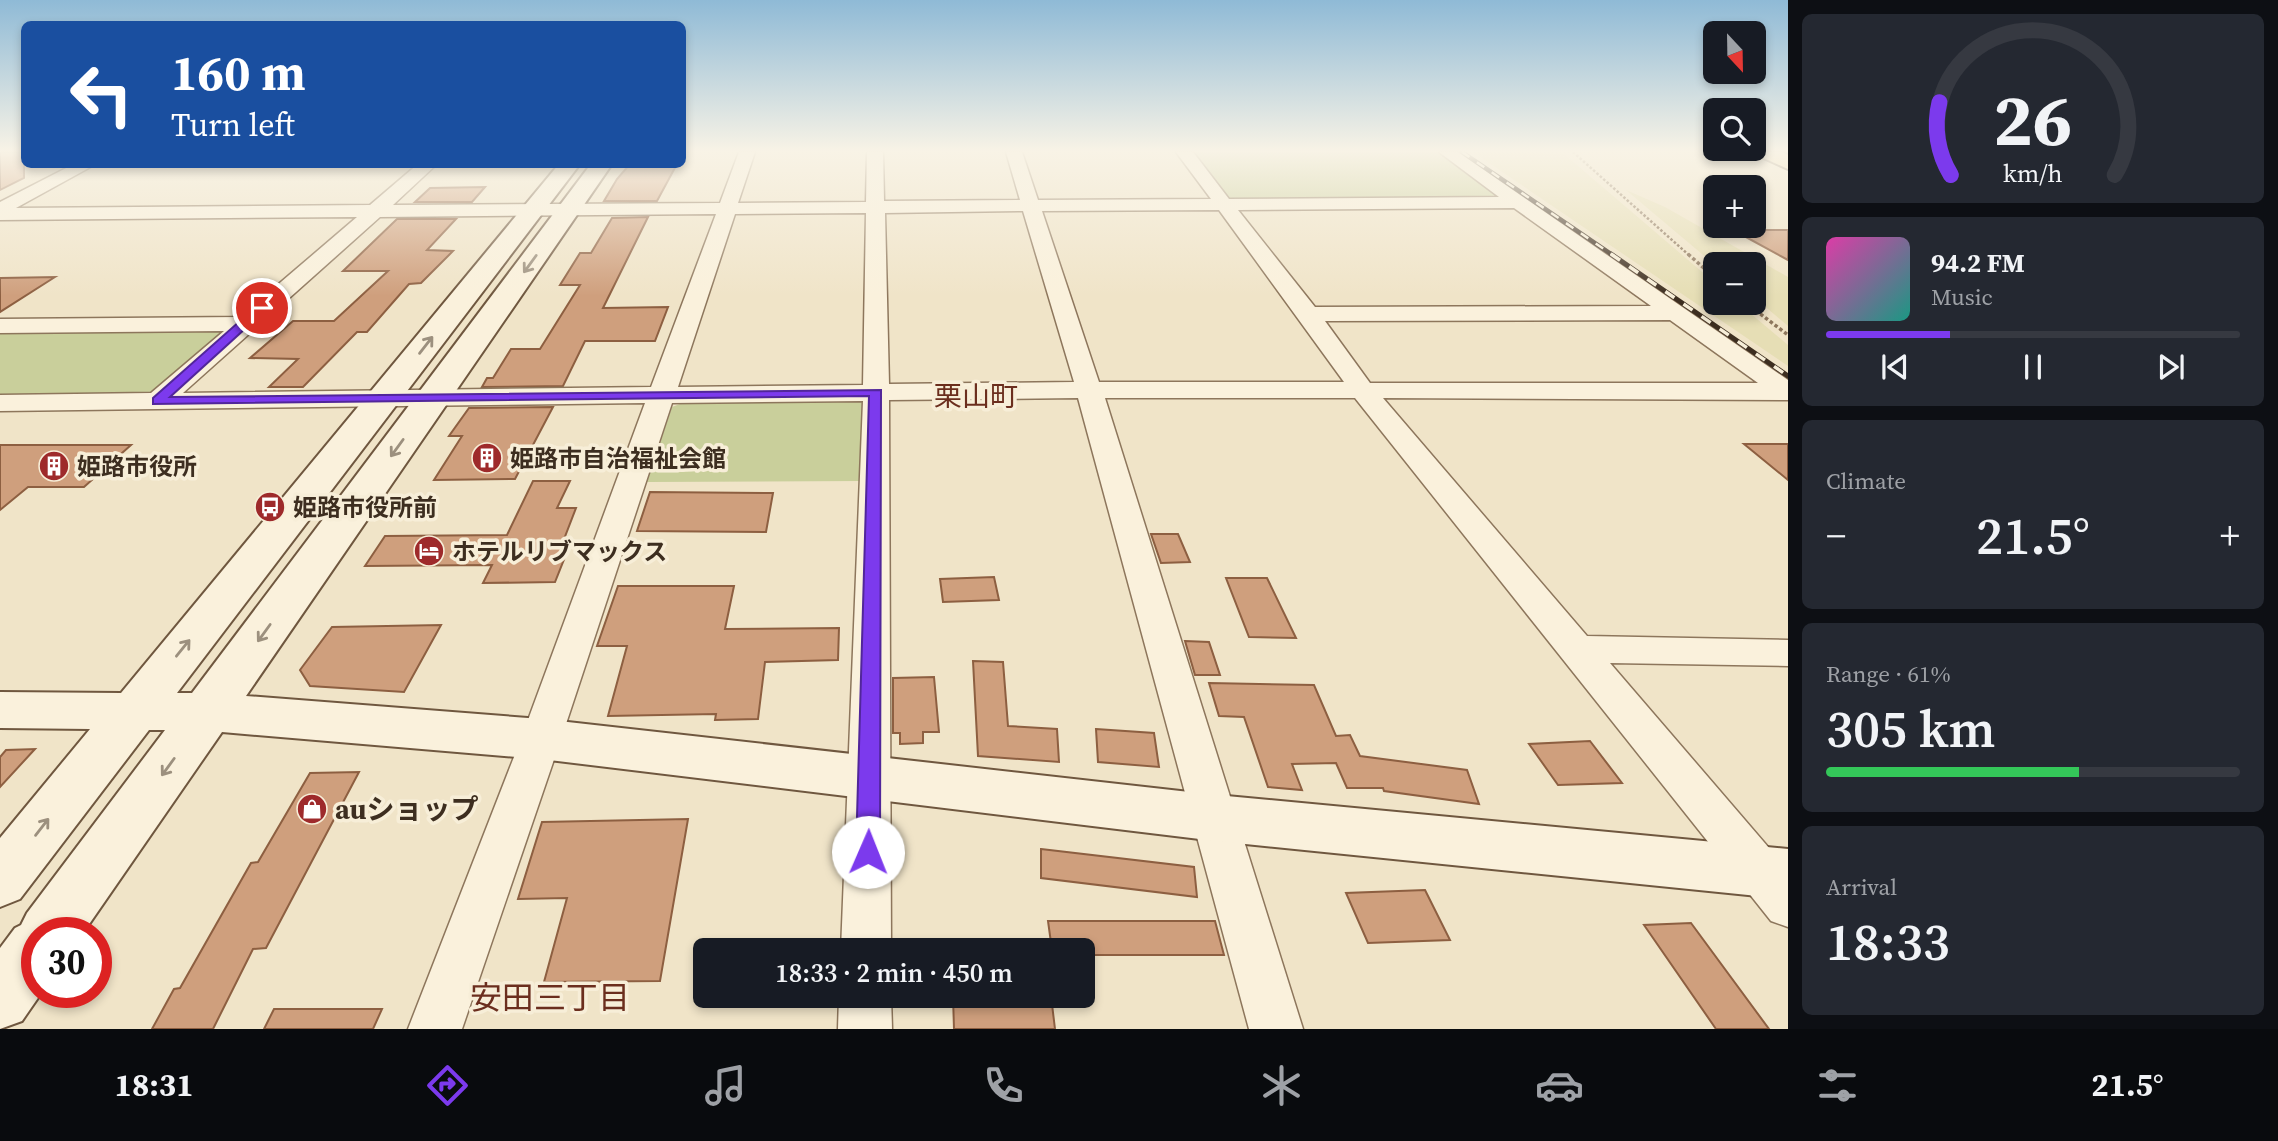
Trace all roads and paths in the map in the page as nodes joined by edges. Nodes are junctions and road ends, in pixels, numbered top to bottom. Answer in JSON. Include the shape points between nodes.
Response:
{"nodes":[{"id":1,"x":22,"y":200,"type":"edge"},
{"id":2,"x":388,"y":200,"type":"edge"},
{"id":3,"x":541,"y":200,"type":"edge"},
{"id":4,"x":576,"y":200,"type":"edge"},
{"id":5,"x":729,"y":200,"type":"edge"},
{"id":6,"x":876,"y":200,"type":"edge"},
{"id":7,"x":1028,"y":200,"type":"edge"},
{"id":8,"x":1220,"y":200,"type":"edge"},
{"id":9,"x":1514,"y":200,"type":"edge"},
{"id":10,"x":1627,"y":200,"type":"edge"},
{"id":11,"x":1517,"y":202,"type":"junction"},
{"id":12,"x":1222,"y":203,"type":"junction"},
{"id":13,"x":1030,"y":205,"type":"junction"},
{"id":14,"x":876,"y":207,"type":"junction"},
{"id":15,"x":726,"y":208,"type":"junction"},
{"id":16,"x":534,"y":209,"type":"junction"},
{"id":17,"x":570,"y":209,"type":"junction"},
{"id":18,"x":377,"y":210,"type":"junction"},
{"id":19,"x":0,"y":212,"type":"edge"},
{"id":20,"x":1703,"y":267,"type":"edge"},
{"id":21,"x":1676,"y":313,"type":"junction"},
{"id":22,"x":1308,"y":314,"type":"junction"},
{"id":23,"x":1762,"y":315,"type":"edge"},
{"id":24,"x":243,"y":324,"type":"junction"},
{"id":25,"x":0,"y":326,"type":"edge"},
{"id":26,"x":1788,"y":335,"type":"edge"},
{"id":27,"x":1089,"y":390,"type":"junction"},
{"id":28,"x":1363,"y":391,"type":"junction"},
{"id":29,"x":876,"y":392,"type":"junction"},
{"id":30,"x":1788,"y":392,"type":"edge"},
{"id":31,"x":661,"y":394,"type":"junction"},
{"id":32,"x":434,"y":397,"type":"junction"},
{"id":33,"x":384,"y":398,"type":"junction"},
{"id":34,"x":158,"y":401,"type":"junction"},
{"id":35,"x":0,"y":403,"type":"edge"},
{"id":36,"x":1579,"y":649,"type":"junction"},
{"id":37,"x":1788,"y":653,"type":"edge"},
{"id":38,"x":0,"y":710,"type":"edge"},
{"id":39,"x":133,"y":710,"type":"junction"},
{"id":40,"x":208,"y":712,"type":"junction"},
{"id":41,"x":541,"y":739,"type":"junction"},
{"id":42,"x":869,"y":779,"type":"junction"},
{"id":43,"x":1216,"y":818,"type":"junction"},
{"id":44,"x":4,"y":872,"type":"edge"},
{"id":45,"x":1779,"y":883,"type":"edge"},
{"id":46,"x":60,"y":917,"type":"edge"},
{"id":47,"x":866,"y":938,"type":"edge"},
{"id":48,"x":21,"y":970,"type":"edge"},
{"id":49,"x":0,"y":999,"type":"edge"},
{"id":50,"x":865,"y":1008,"type":"edge"},
{"id":51,"x":435,"y":1029,"type":"edge"},
{"id":52,"x":865,"y":1029,"type":"edge"},
{"id":53,"x":1276,"y":1029,"type":"edge"}],
"edges":[{"from":1,"to":19,"type":"street"},
{"from":2,"to":18,"type":"street"},
{"from":3,"to":16,"type":"street"},
{"from":4,"to":17,"type":"street"},
{"from":5,"to":15,"type":"street"},
{"from":6,"to":14,"type":"street"},
{"from":7,"to":13,"type":"street"},
{"from":8,"to":12,"type":"street"},
{"from":9,"to":11,"type":"street"},
{"from":10,"to":20,"type":"path"},
{"from":11,"to":12,"type":"street"},
{"from":11,"to":21,"type":"street"},
{"from":12,"to":13,"type":"street"},
{"from":12,"to":22,"type":"street"},
{"from":13,"to":14,"type":"street"},
{"from":13,"to":27,"type":"street"},
{"from":14,"to":15,"type":"street"},
{"from":14,"to":29,"type":"street"},
{"from":15,"to":17,"type":"street"},
{"from":15,"to":31,"type":"street"},
{"from":16,"to":17,"type":"street"},
{"from":16,"to":18,"type":"street"},
{"from":33,"to":16,"type":"street","one_way":true},
{"from":17,"to":32,"type":"street","one_way":true},
{"from":18,"to":19,"type":"street"},
{"from":18,"to":24,"type":"street"},
{"from":21,"to":22,"type":"street"},
{"from":21,"to":30,"type":"street"},
{"from":22,"to":28,"type":"street"},
{"from":23,"to":26,"type":"path"},
{"from":24,"to":25,"type":"street"},
{"from":24,"to":34,"type":"street"},
{"from":27,"to":28,"type":"street"},
{"from":27,"to":29,"type":"street"},
{"from":27,"to":43,"type":"street"},
{"from":28,"to":30,"type":"street"},
{"from":28,"to":36,"type":"street"},
{"from":29,"to":31,"type":"street"},
{"from":29,"to":42,"type":"street"},
{"from":31,"to":32,"type":"street"},
{"from":31,"to":41,"type":"street"},
{"from":32,"to":33,"type":"street"},
{"from":32,"to":40,"type":"street","one_way":true},
{"from":33,"to":34,"type":"street"},
{"from":39,"to":33,"type":"street","one_way":true},
{"from":34,"to":35,"type":"street"},
{"from":36,"to":37,"type":"street"},
{"from":36,"to":45,"type":"street"},
{"from":38,"to":39,"type":"street"},
{"from":39,"to":40,"type":"street"},
{"from":44,"to":39,"type":"street","one_way":true},
{"from":40,"to":41,"type":"street"},
{"from":40,"to":46,"type":"street","one_way":true},
{"from":41,"to":42,"type":"street"},
{"from":41,"to":51,"type":"street"},
{"from":42,"to":43,"type":"street"},
{"from":42,"to":47,"type":"street"},
{"from":43,"to":45,"type":"street"},
{"from":43,"to":53,"type":"street"},
{"from":48,"to":49,"type":"street"},
{"from":50,"to":52,"type":"street"}]}
